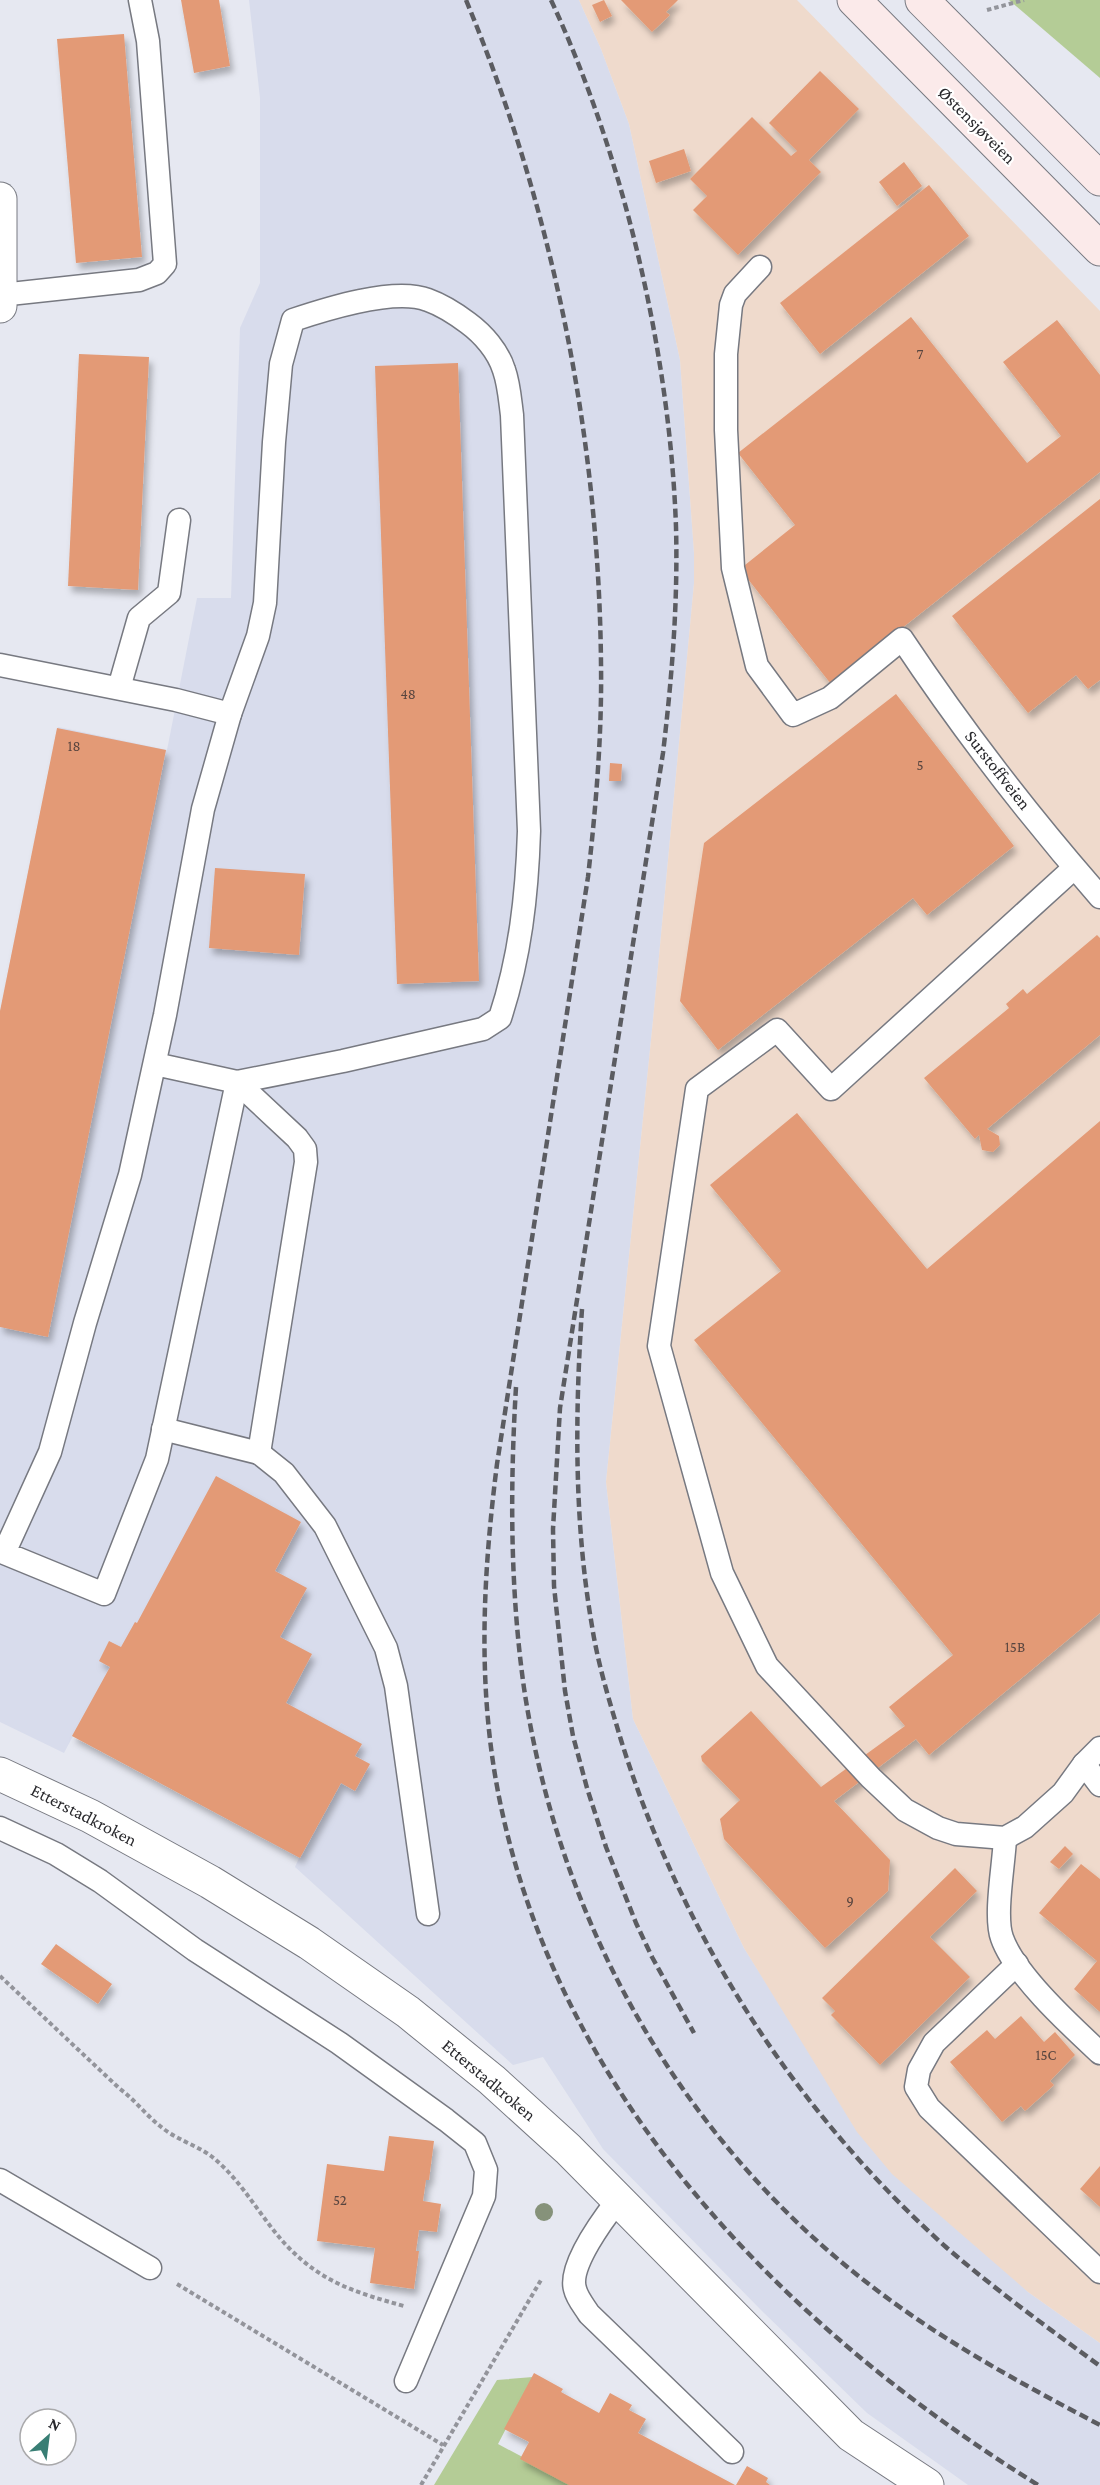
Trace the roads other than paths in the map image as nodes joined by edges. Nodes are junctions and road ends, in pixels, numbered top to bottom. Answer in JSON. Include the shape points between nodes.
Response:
{"nodes":[{"id":1,"x":140,"y":0,"type":"edge"},
{"id":2,"x":854,"y":0,"type":"edge"},
{"id":3,"x":922,"y":0,"type":"edge"},
{"id":4,"x":1100,"y":179,"type":"edge"},
{"id":5,"x":0,"y":199,"type":"edge"},
{"id":6,"x":1100,"y":249,"type":"edge"},
{"id":7,"x":760,"y":267,"type":"dead end"},
{"id":8,"x":0,"y":295,"type":"edge"},
{"id":9,"x":0,"y":306,"type":"edge"},
{"id":10,"x":179,"y":520,"type":"dead end"},
{"id":11,"x":0,"y":665,"type":"edge"},
{"id":12,"x":119,"y":688,"type":"junction"},
{"id":13,"x":230,"y":714,"type":"junction"},
{"id":14,"x":1074,"y":868,"type":"junction"},
{"id":15,"x":1100,"y":897,"type":"edge"},
{"id":16,"x":155,"y":1064,"type":"junction"},
{"id":17,"x":237,"y":1082,"type":"junction"},
{"id":18,"x":163,"y":1429,"type":"junction"},
{"id":19,"x":259,"y":1454,"type":"junction"},
{"id":20,"x":2,"y":1552,"type":"edge"},
{"id":21,"x":1100,"y":1748,"type":"edge"},
{"id":22,"x":1084,"y":1764,"type":"junction"},
{"id":23,"x":0,"y":1774,"type":"edge"},
{"id":24,"x":1100,"y":1785,"type":"edge"},
{"id":25,"x":0,"y":1828,"type":"edge"},
{"id":26,"x":1005,"y":1838,"type":"junction"},
{"id":27,"x":428,"y":1914,"type":"dead end"},
{"id":28,"x":1017,"y":1964,"type":"junction"},
{"id":29,"x":1100,"y":2053,"type":"edge"},
{"id":30,"x":0,"y":2180,"type":"edge"},
{"id":31,"x":618,"y":2200,"type":"junction"},
{"id":32,"x":150,"y":2268,"type":"road end"},
{"id":33,"x":1100,"y":2272,"type":"edge"},
{"id":34,"x":406,"y":2381,"type":"dead end"},
{"id":35,"x":732,"y":2452,"type":"dead end"},
{"id":36,"x":914,"y":2481,"type":"edge"}],
"edges":[{"from":1,"to":8,"type":"lane","via":[[148,41],[165,264],[157,273],[139,280]]},
{"from":2,"to":6,"type":"main road","name":"Østensjøveien"},
{"from":3,"to":4,"type":"main road"},
{"from":5,"to":8,"type":"street"},
{"from":7,"to":14,"type":"lane","name":"Surstoffveien","via":[[735,294],[726,354],[733,568],[757,666],[793,715],[830,698],[902,639],[940,696]]},
{"from":8,"to":9,"type":"street"},
{"from":10,"to":12,"type":"lane","via":[[169,594],[139,618]]},
{"from":11,"to":12,"type":"lane"},
{"from":12,"to":13,"type":"lane"},
{"from":13,"to":16,"type":"lane","via":[[203,809]]},
{"from":13,"to":17,"type":"lane","via":[[258,636],[265,603],[281,364],[293,320],[373,299],[427,299],[458,316],[485,339],[504,371],[512,415],[529,831],[528,886],[511,984],[501,1018],[483,1029]]},
{"from":14,"to":15,"type":"lane","name":"Surstoffveien"},
{"from":14,"to":26,"type":"lane","via":[[831,1089],[777,1030],[697,1089],[659,1346],[722,1573],[767,1666],[905,1810],[956,1834]]},
{"from":16,"to":17,"type":"lane"},
{"from":16,"to":20,"type":"lane","via":[[130,1175],[50,1452]]},
{"from":17,"to":18,"type":"lane"},
{"from":17,"to":19,"type":"lane","via":[[297,1138],[306,1162]]},
{"from":18,"to":19,"type":"lane"},
{"from":18,"to":20,"type":"lane","via":[[157,1459],[104,1594]]},
{"from":19,"to":27,"type":"lane","via":[[284,1473],[325,1526],[386,1648],[397,1693]]},
{"from":21,"to":22,"type":"lane"},
{"from":22,"to":24,"type":"lane"},
{"from":22,"to":26,"type":"lane","via":[[1063,1793],[1025,1827]]},
{"from":23,"to":31,"type":"street","name":"Etterstadkroken","via":[[90,1816],[202,1877],[336,1961],[408,2012],[492,2080]]},
{"from":25,"to":34,"type":"lane","via":[[56,1854],[100,1881],[195,1950],[339,2043],[475,2143],[486,2170],[484,2196]]},
{"from":26,"to":28,"type":"lane","via":[[999,1910],[1002,1938]]},
{"from":28,"to":29,"type":"lane","via":[[1055,2011]]},
{"from":28,"to":33,"type":"lane","via":[[933,2043],[919,2070],[916,2087],[929,2108]]},
{"from":30,"to":32,"type":"lane"},
{"from":31,"to":35,"type":"lane","via":[[578,2262],[574,2288],[589,2314]]},
{"from":31,"to":36,"type":"street","name":"Etterstadkroken","via":[[851,2434]]}]}
